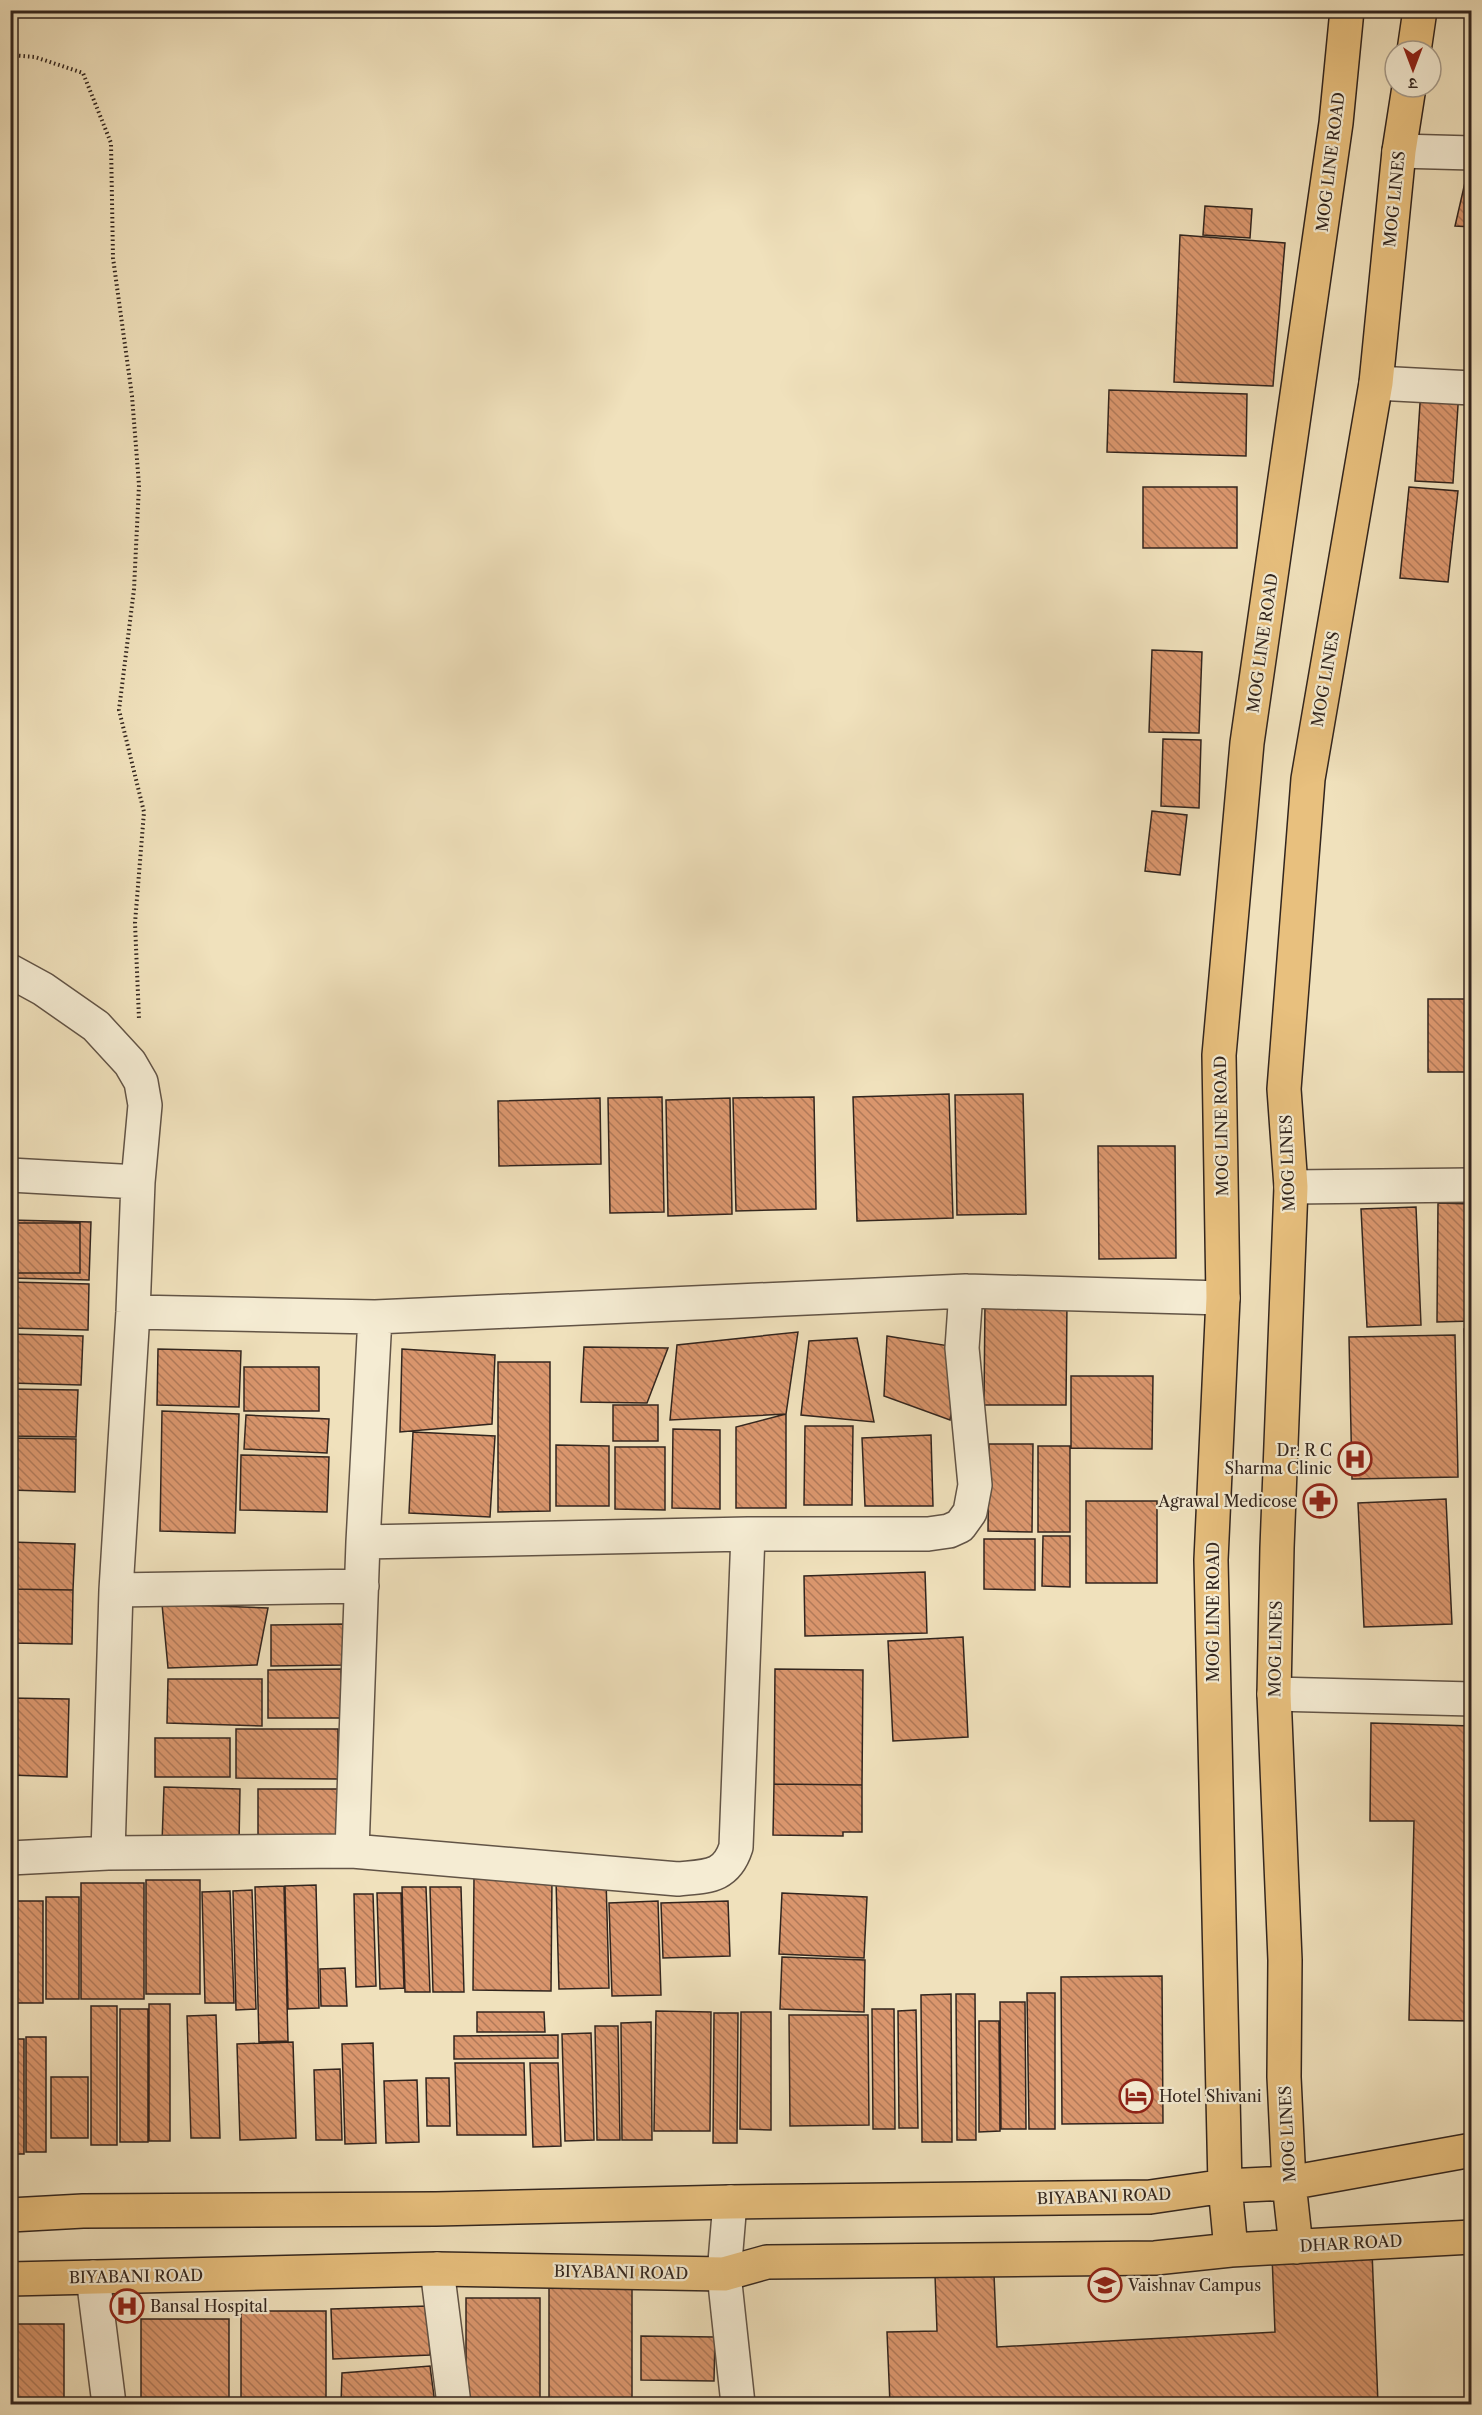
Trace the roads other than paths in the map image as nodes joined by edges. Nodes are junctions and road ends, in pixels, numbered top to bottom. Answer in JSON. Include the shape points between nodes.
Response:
{"nodes":[{"id":1,"x":1347,"y":10,"type":"edge"},
{"id":2,"x":1420,"y":10,"type":"edge"},
{"id":3,"x":1416,"y":39,"type":"edge"},
{"id":4,"x":1407,"y":99,"type":"edge"},
{"id":5,"x":1399,"y":151,"type":"junction"},
{"id":6,"x":1472,"y":153,"type":"edge"},
{"id":7,"x":1376,"y":383,"type":"junction"},
{"id":8,"x":1472,"y":388,"type":"edge"},
{"id":9,"x":10,"y":971,"type":"edge"},
{"id":10,"x":10,"y":1175,"type":"edge"},
{"id":11,"x":138,"y":1182,"type":"junction"},
{"id":12,"x":1472,"y":1185,"type":"edge"},
{"id":13,"x":1291,"y":1187,"type":"junction"},
{"id":14,"x":966,"y":1291,"type":"junction"},
{"id":15,"x":1223,"y":1298,"type":"junction"},
{"id":16,"x":133,"y":1312,"type":"junction"},
{"id":17,"x":375,"y":1317,"type":"junction"},
{"id":18,"x":748,"y":1534,"type":"junction"},
{"id":19,"x":363,"y":1542,"type":"junction"},
{"id":20,"x":362,"y":1586,"type":"junction"},
{"id":21,"x":116,"y":1590,"type":"junction"},
{"id":22,"x":1274,"y":1694,"type":"junction"},
{"id":23,"x":1472,"y":1699,"type":"edge"},
{"id":24,"x":352,"y":1851,"type":"junction"},
{"id":25,"x":108,"y":1853,"type":"junction"},
{"id":26,"x":10,"y":1858,"type":"edge"},
{"id":27,"x":1472,"y":2150,"type":"edge"},
{"id":28,"x":1290,"y":2183,"type":"junction"},
{"id":29,"x":1225,"y":2186,"type":"junction"},
{"id":30,"x":730,"y":2202,"type":"junction"},
{"id":31,"x":10,"y":2215,"type":"edge"},
{"id":32,"x":1472,"y":2237,"type":"edge"},
{"id":33,"x":1296,"y":2247,"type":"junction"},
{"id":34,"x":1231,"y":2250,"type":"junction"},
{"id":35,"x":437,"y":2269,"type":"junction"},
{"id":36,"x":724,"y":2274,"type":"junction"},
{"id":37,"x":93,"y":2277,"type":"junction"},
{"id":38,"x":10,"y":2279,"type":"edge"},
{"id":39,"x":109,"y":2404,"type":"edge"},
{"id":40,"x":454,"y":2404,"type":"edge"},
{"id":41,"x":738,"y":2404,"type":"edge"}],
"edges":[{"from":1,"to":15,"type":"main road","name":"MOG LINE ROAD","via":[[1336,123],[1247,743],[1219,1055]]},
{"from":2,"to":3,"type":"main road"},
{"from":4,"to":5,"type":"main road","name":"MOG LINES"},
{"from":5,"to":6,"type":"street"},
{"from":5,"to":7,"type":"main road","name":"MOG LINES"},
{"from":7,"to":8,"type":"street"},
{"from":7,"to":13,"type":"main road","name":"MOG LINES","via":[[1308,779],[1284,1089]]},
{"from":9,"to":11,"type":"street","via":[[96,1026],[130,1063],[141,1082],[145,1105]]},
{"from":10,"to":11,"type":"street"},
{"from":11,"to":16,"type":"street"},
{"from":12,"to":13,"type":"street"},
{"from":13,"to":22,"type":"main road","name":"MOG LINES"},
{"from":14,"to":15,"type":"street"},
{"from":14,"to":17,"type":"street"},
{"from":14,"to":18,"type":"street","via":[[962,1348],[975,1485],[970,1512],[960,1526],[928,1534]]},
{"from":15,"to":29,"type":"main road","name":"MOG LINE ROAD","via":[[1211,1560]]},
{"from":16,"to":17,"type":"street"},
{"from":16,"to":21,"type":"street"},
{"from":17,"to":19,"type":"street"},
{"from":18,"to":19,"type":"street"},
{"from":18,"to":24,"type":"street","via":[[736,1847],[732,1861],[720,1872],[678,1879]]},
{"from":19,"to":20,"type":"street"},
{"from":20,"to":21,"type":"street"},
{"from":20,"to":24,"type":"street"},
{"from":21,"to":25,"type":"street"},
{"from":22,"to":23,"type":"street"},
{"from":22,"to":28,"type":"main road","name":"MOG LINES"},
{"from":24,"to":25,"type":"street"},
{"from":25,"to":26,"type":"street"},
{"from":27,"to":28,"type":"main road","name":"BIYABANI ROAD"},
{"from":28,"to":29,"type":"main road","name":"BIYABANI ROAD"},
{"from":28,"to":33,"type":"main road","name":"MOG LINES"},
{"from":29,"to":30,"type":"main road","name":"BIYABANI ROAD","via":[[1150,2197]]},
{"from":29,"to":34,"type":"main road","name":"MOG LINE ROAD"},
{"from":30,"to":31,"type":"main road","name":"BIYABANI ROAD"},
{"from":30,"to":36,"type":"street"},
{"from":32,"to":33,"type":"main road","name":"DHAR ROAD"},
{"from":33,"to":34,"type":"main road","name":"DHAR ROAD"},
{"from":34,"to":36,"type":"main road","name":"BIYABANI ROAD","via":[[1155,2258],[767,2262]]},
{"from":35,"to":36,"type":"main road","name":"BIYABANI ROAD"},
{"from":35,"to":37,"type":"main road","name":"BIYABANI ROAD"},
{"from":35,"to":40,"type":"street"},
{"from":36,"to":41,"type":"street"},
{"from":37,"to":38,"type":"main road","name":"BIYABANI ROAD"},
{"from":37,"to":39,"type":"street"}]}
